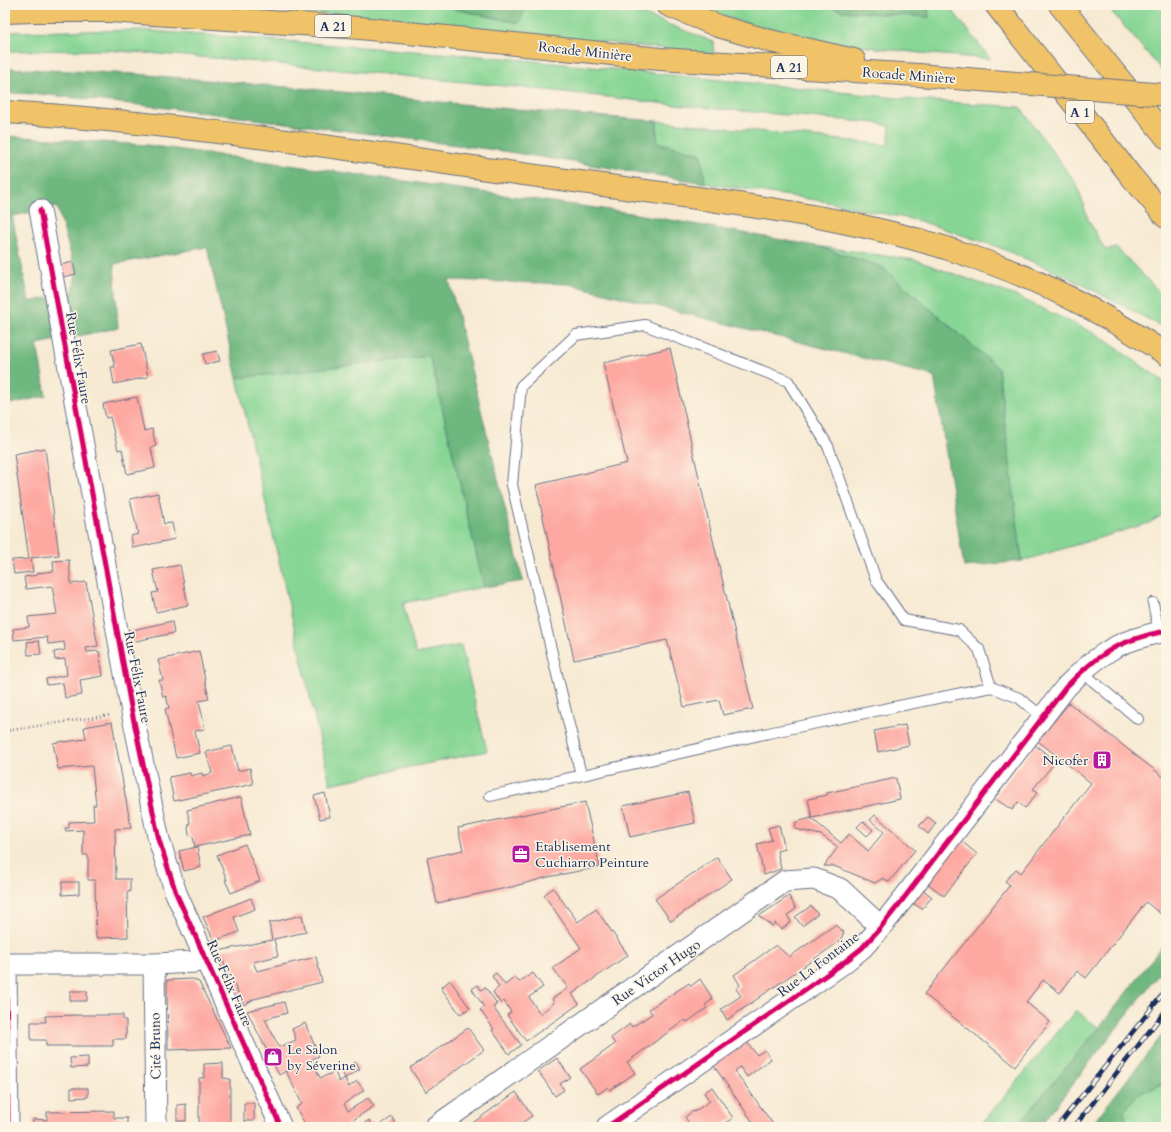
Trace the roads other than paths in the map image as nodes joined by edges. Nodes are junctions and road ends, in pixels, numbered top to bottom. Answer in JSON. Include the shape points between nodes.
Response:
{"nodes":[{"id":1,"x":668,"y":5,"type":"edge"},
{"id":2,"x":996,"y":5,"type":"edge"},
{"id":3,"x":1060,"y":5,"type":"edge"},
{"id":4,"x":5,"y":12,"type":"edge"},
{"id":5,"x":918,"y":75,"type":"junction"},
{"id":6,"x":1166,"y":95,"type":"edge"},
{"id":7,"x":5,"y":112,"type":"edge"},
{"id":8,"x":1166,"y":137,"type":"edge"},
{"id":9,"x":40,"y":210,"type":"dead end"},
{"id":10,"x":1166,"y":217,"type":"edge"},
{"id":11,"x":1166,"y":354,"type":"edge"},
{"id":12,"x":1153,"y":603,"type":"dead end"},
{"id":13,"x":1163,"y":632,"type":"edge"},
{"id":14,"x":1081,"y":671,"type":"junction"},
{"id":15,"x":991,"y":687,"type":"junction"},
{"id":16,"x":1043,"y":717,"type":"junction"},
{"id":17,"x":1138,"y":719,"type":"dead end"},
{"id":18,"x":581,"y":775,"type":"junction"},
{"id":19,"x":490,"y":796,"type":"dead end"},
{"id":20,"x":881,"y":927,"type":"junction"},
{"id":21,"x":206,"y":957,"type":"junction"},
{"id":22,"x":5,"y":964,"type":"edge"},
{"id":23,"x":154,"y":964,"type":"junction"},
{"id":24,"x":8,"y":1127,"type":"edge"},
{"id":25,"x":156,"y":1127,"type":"edge"},
{"id":26,"x":282,"y":1127,"type":"edge"},
{"id":27,"x":435,"y":1127,"type":"edge"},
{"id":28,"x":607,"y":1127,"type":"edge"}],
"edges":[{"from":1,"to":5,"type":"highway","via":[[718,26],[770,41]]},
{"from":2,"to":10,"type":"highway","number":"A 1"},
{"from":3,"to":8,"type":"highway"},
{"from":4,"to":5,"type":"highway","name":"Rocade Minière","number":"A 21","via":[[109,11],[344,27],[660,58]]},
{"from":5,"to":6,"type":"highway","name":"Rocade Minière","number":"A 21","bridge":true},
{"from":7,"to":11,"type":"highway","via":[[151,124],[391,155],[825,218],[918,240],[1005,268],[1094,310]]},
{"from":9,"to":21,"type":"street","name":"Rue Félix Faure","via":[[132,712],[159,840],[176,892]]},
{"from":12,"to":13,"type":"lane"},
{"from":13,"to":14,"type":"street","name":"Rue La Fontaine","via":[[1135,639],[1108,651]]},
{"from":14,"to":16,"type":"street","name":"Rue La Fontaine"},
{"from":14,"to":17,"type":"lane"},
{"from":15,"to":16,"type":"lane","via":[[1019,698]]},
{"from":15,"to":18,"type":"lane"},
{"from":15,"to":18,"type":"lane","via":[[979,650],[959,630],[904,620],[876,580],[828,446],[788,381],[645,325],[576,335],[521,386],[512,485]]},
{"from":16,"to":20,"type":"street","name":"Rue La Fontaine"},
{"from":18,"to":19,"type":"lane"},
{"from":20,"to":27,"type":"street","name":"Rue Victor Hugo","via":[[840,889],[814,879],[785,881]]},
{"from":20,"to":28,"type":"street","name":"Rue La Fontaine","via":[[862,948],[842,964]]},
{"from":21,"to":23,"type":"street","via":[[195,962]]},
{"from":21,"to":26,"type":"street","name":"Rue Félix Faure"},
{"from":22,"to":23,"type":"street"},
{"from":22,"to":24,"type":"street"},
{"from":23,"to":25,"type":"street","name":"Cité Bruno"}]}
